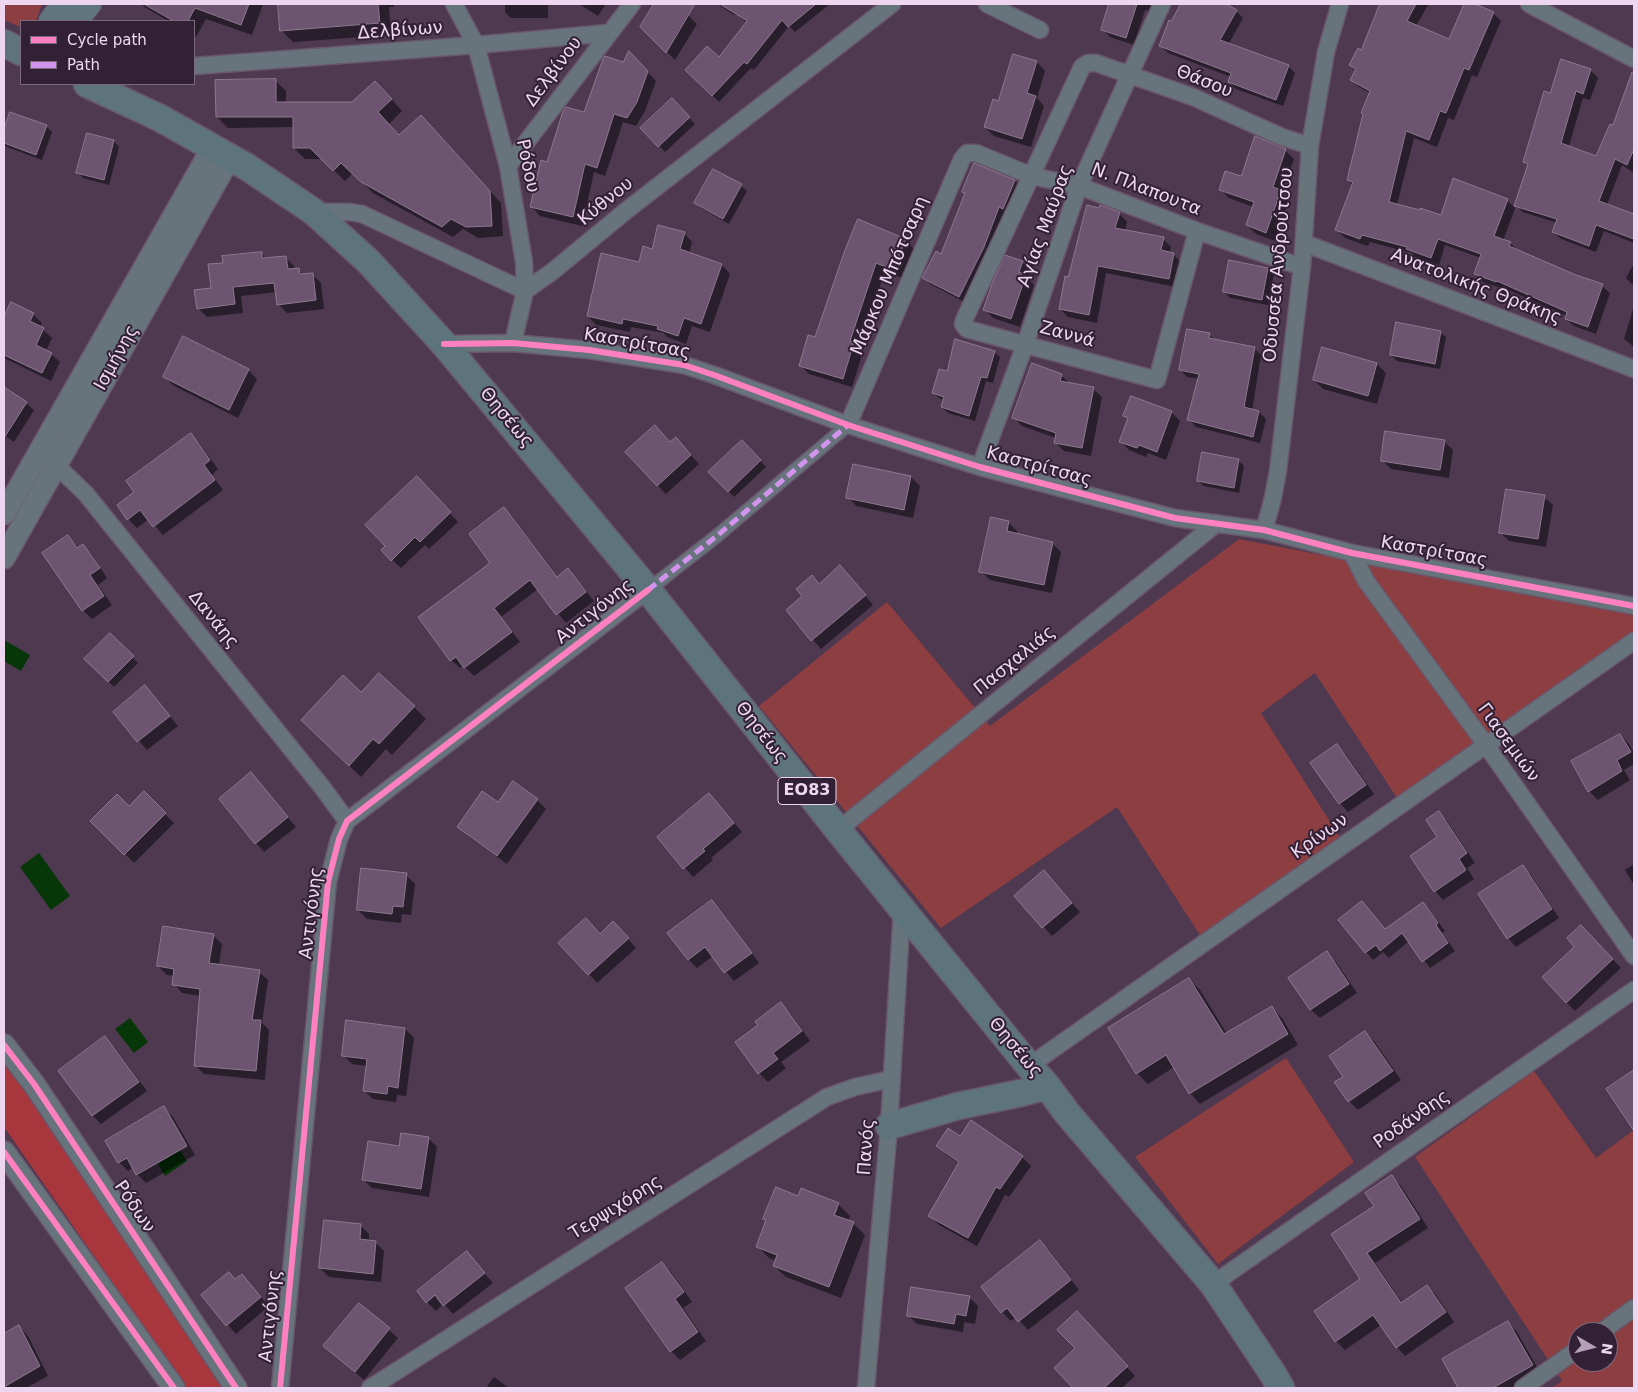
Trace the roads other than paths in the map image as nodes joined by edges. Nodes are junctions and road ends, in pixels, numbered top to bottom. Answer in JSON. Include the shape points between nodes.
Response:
{"nodes":[{"id":1,"x":454,"y":4,"type":"edge"},
{"id":2,"x":632,"y":4,"type":"edge"},
{"id":3,"x":892,"y":4,"type":"edge"},
{"id":4,"x":987,"y":4,"type":"edge"},
{"id":5,"x":1162,"y":4,"type":"edge"},
{"id":6,"x":1340,"y":4,"type":"edge"},
{"id":7,"x":1529,"y":4,"type":"edge"},
{"id":8,"x":79,"y":13,"type":"edge"},
{"id":9,"x":54,"y":20,"type":"edge"},
{"id":10,"x":1040,"y":30,"type":"dead end"},
{"id":11,"x":608,"y":34,"type":"junction"},
{"id":12,"x":4,"y":43,"type":"edge"},
{"id":13,"x":476,"y":45,"type":"junction"},
{"id":14,"x":20,"y":51,"type":"edge"},
{"id":15,"x":1634,"y":59,"type":"edge"},
{"id":16,"x":195,"y":66,"type":"edge"},
{"id":17,"x":1130,"y":76,"type":"junction"},
{"id":18,"x":89,"y":85,"type":"edge"},
{"id":19,"x":1310,"y":146,"type":"junction"},
{"id":20,"x":222,"y":152,"type":"junction"},
{"id":21,"x":976,"y":153,"type":"joint"},
{"id":22,"x":508,"y":166,"type":"junction"},
{"id":23,"x":1032,"y":176,"type":"junction"},
{"id":24,"x":1079,"y":186,"type":"junction"},
{"id":25,"x":314,"y":212,"type":"junction"},
{"id":26,"x":1196,"y":231,"type":"junction"},
{"id":27,"x":1304,"y":243,"type":"junction"},
{"id":28,"x":1302,"y":267,"type":"junction"},
{"id":29,"x":524,"y":291,"type":"junction"},
{"id":30,"x":513,"y":343,"type":"junction"},
{"id":31,"x":444,"y":344,"type":"junction"},
{"id":32,"x":1025,"y":345,"type":"junction"},
{"id":33,"x":1634,"y":369,"type":"edge"},
{"id":34,"x":848,"y":424,"type":"junction"},
{"id":35,"x":38,"y":453,"type":"junction"},
{"id":36,"x":56,"y":466,"type":"junction"},
{"id":37,"x":980,"y":467,"type":"junction"},
{"id":38,"x":6,"y":505,"type":"edge"},
{"id":39,"x":28,"y":516,"type":"junction"},
{"id":40,"x":1217,"y":523,"type":"junction"},
{"id":41,"x":1264,"y":530,"type":"junction"},
{"id":42,"x":1352,"y":552,"type":"junction"},
{"id":43,"x":4,"y":558,"type":"edge"},
{"id":44,"x":648,"y":590,"type":"junction"},
{"id":45,"x":1634,"y":606,"type":"edge"},
{"id":46,"x":1634,"y":641,"type":"edge"},
{"id":47,"x":1486,"y":745,"type":"junction"},
{"id":48,"x":347,"y":822,"type":"junction"},
{"id":49,"x":838,"y":830,"type":"junction"},
{"id":50,"x":902,"y":909,"type":"junction"},
{"id":51,"x":1634,"y":956,"type":"edge"},
{"id":52,"x":1634,"y":990,"type":"edge"},
{"id":53,"x":4,"y":1045,"type":"edge"},
{"id":54,"x":1029,"y":1066,"type":"junction"},
{"id":55,"x":891,"y":1078,"type":"junction"},
{"id":56,"x":1047,"y":1086,"type":"junction"},
{"id":57,"x":889,"y":1126,"type":"junction"},
{"id":58,"x":4,"y":1152,"type":"edge"},
{"id":59,"x":1213,"y":1284,"type":"junction"},
{"id":60,"x":1634,"y":1308,"type":"edge"},
{"id":61,"x":1615,"y":1322,"type":"edge"},
{"id":62,"x":1568,"y":1356,"type":"edge"},
{"id":63,"x":174,"y":1388,"type":"edge"},
{"id":64,"x":236,"y":1388,"type":"edge"},
{"id":65,"x":280,"y":1388,"type":"edge"},
{"id":66,"x":370,"y":1388,"type":"edge"},
{"id":67,"x":866,"y":1388,"type":"edge"},
{"id":68,"x":1280,"y":1388,"type":"edge"},
{"id":69,"x":1523,"y":1388,"type":"edge"}],
"edges":[{"from":1,"to":13,"type":"street","name":"Ρόδου"},
{"from":2,"to":11,"type":"street","name":"Δελβίνου"},
{"from":3,"to":29,"type":"street","name":"Κύθνου"},
{"from":4,"to":10,"type":"street"},
{"from":5,"to":17,"type":"street","name":"Αγίας Μαύρας"},
{"from":6,"to":19,"type":"street","name":"Οδυσσέα Ανδρούτσου","via":[[1326,52]]},
{"from":7,"to":15,"type":"street"},
{"from":8,"to":9,"type":"main road"},
{"from":11,"to":13,"type":"street","name":"Δελβίνων"},
{"from":11,"to":22,"type":"street","name":"Δελβίνου"},
{"from":12,"to":14,"type":"main road"},
{"from":13,"to":16,"type":"street","name":"Δελβίνων"},
{"from":13,"to":22,"type":"street","name":"Ρόδου"},
{"from":17,"to":19,"type":"street","name":"Θάσου","via":[[1193,97],[1282,137]]},
{"from":17,"to":23,"type":"street","name":"Θάσου","via":[[1096,63],[1082,67]]},
{"from":17,"to":24,"type":"street","name":"Αγίας Μαύρας"},
{"from":18,"to":20,"type":"main road","number":"ΕΟ83"},
{"from":19,"to":27,"type":"street","name":"Οδυσσέα Ανδρούτσου"},
{"from":20,"to":25,"type":"main road","name":"Θησέως","number":"ΕΟ83"},
{"from":20,"to":35,"type":"street","name":"Ισμήνης"},
{"from":20,"to":36,"type":"street","name":"Ισμήνης"},
{"from":21,"to":23,"type":"street","name":"Ν. Πλαπουτα"},
{"from":21,"to":34,"type":"street","name":"Μάρκου Μπότσαρη","via":[[967,153],[962,159]]},
{"from":22,"to":29,"type":"street","name":"Ρόδου","via":[[524,262]]},
{"from":23,"to":24,"type":"street","name":"Ν. Πλαπουτα"},
{"from":23,"to":32,"type":"street","name":"Ζαννά","via":[[964,324],[967,329]]},
{"from":24,"to":26,"type":"street","name":"Ν. Πλαπουτα"},
{"from":24,"to":32,"type":"street","name":"Αγίας Μαύρας"},
{"from":25,"to":29,"type":"street","via":[[362,214]]},
{"from":25,"to":31,"type":"main road","name":"Θησέως","number":"ΕΟ83","via":[[369,262]]},
{"from":26,"to":28,"type":"street","name":"Ν. Πλαπουτα"},
{"from":26,"to":32,"type":"street","name":"Ζαννά","via":[[1157,380]]},
{"from":27,"to":28,"type":"street","name":"Οδυσσέα Ανδρούτσου"},
{"from":27,"to":33,"type":"street","name":"Ανατολικής Θράκης"},
{"from":28,"to":41,"type":"street","name":"Οδυσσέα Ανδρούτσου","via":[[1278,472]]},
{"from":29,"to":30,"type":"street","name":"Ρόδου"},
{"from":30,"to":31,"type":"street","name":"Καστρίτσας"},
{"from":30,"to":34,"type":"street","name":"Καστρίτσας","via":[[589,350],[684,365]]},
{"from":31,"to":44,"type":"main road","name":"Θησέως","number":"ΕΟ83"},
{"from":32,"to":37,"type":"street","name":"Αγίας Μαύρας"},
{"from":34,"to":37,"type":"street","name":"Καστρίτσας"},
{"from":34,"to":44,"type":"street","via":[[718,536]]},
{"from":35,"to":36,"type":"street","name":"Δανάης"},
{"from":35,"to":38,"type":"street","name":"Ισμήνης"},
{"from":36,"to":39,"type":"street","name":"Ισμήνης"},
{"from":36,"to":48,"type":"street","name":"Δανάης","via":[[86,494]]},
{"from":37,"to":40,"type":"street","name":"Καστρίτσας","via":[[1175,518]]},
{"from":38,"to":39,"type":"street"},
{"from":39,"to":43,"type":"street","name":"Ισμήνης"},
{"from":40,"to":41,"type":"street","name":"Καστρίτσας"},
{"from":40,"to":49,"type":"street","name":"Πασχαλιάς"},
{"from":41,"to":42,"type":"street","name":"Καστρίτσας"},
{"from":42,"to":45,"type":"street","name":"Καστρίτσας"},
{"from":42,"to":47,"type":"street","name":"Γιασεμιών","via":[[1366,581]]},
{"from":44,"to":48,"type":"street","name":"Αντιγόνης"},
{"from":44,"to":49,"type":"main road","name":"Θησέως","number":"ΕΟ83"},
{"from":46,"to":47,"type":"street","name":"Κρίνων"},
{"from":47,"to":51,"type":"street","name":"Γιασεμιών"},
{"from":47,"to":54,"type":"street","name":"Κρίνων"},
{"from":48,"to":65,"type":"street","name":"Αντιγόνης","via":[[328,882]]},
{"from":49,"to":50,"type":"main road","name":"Θησέως","number":"ΕΟ83"},
{"from":50,"to":54,"type":"main road","name":"Θησέως","number":"ΕΟ83"},
{"from":50,"to":55,"type":"street","name":"Πανός"},
{"from":52,"to":59,"type":"street","name":"Ροδάνθης"},
{"from":53,"to":64,"type":"street","name":"Ρόδων","via":[[34,1084]]},
{"from":54,"to":56,"type":"main road","name":"Θησέως","number":"ΕΟ83"},
{"from":55,"to":57,"type":"street","name":"Πανός"},
{"from":55,"to":66,"type":"street","name":"Τερψιχόρης","via":[[827,1097]]},
{"from":56,"to":57,"type":"main road"},
{"from":56,"to":59,"type":"main road","name":"Θησέως","number":"ΕΟ83"},
{"from":57,"to":67,"type":"street","name":"Πανός"},
{"from":58,"to":63,"type":"street"},
{"from":59,"to":68,"type":"main road","name":"Θησέως","number":"ΕΟ83"},
{"from":60,"to":61,"type":"street"},
{"from":62,"to":69,"type":"street"}]}
